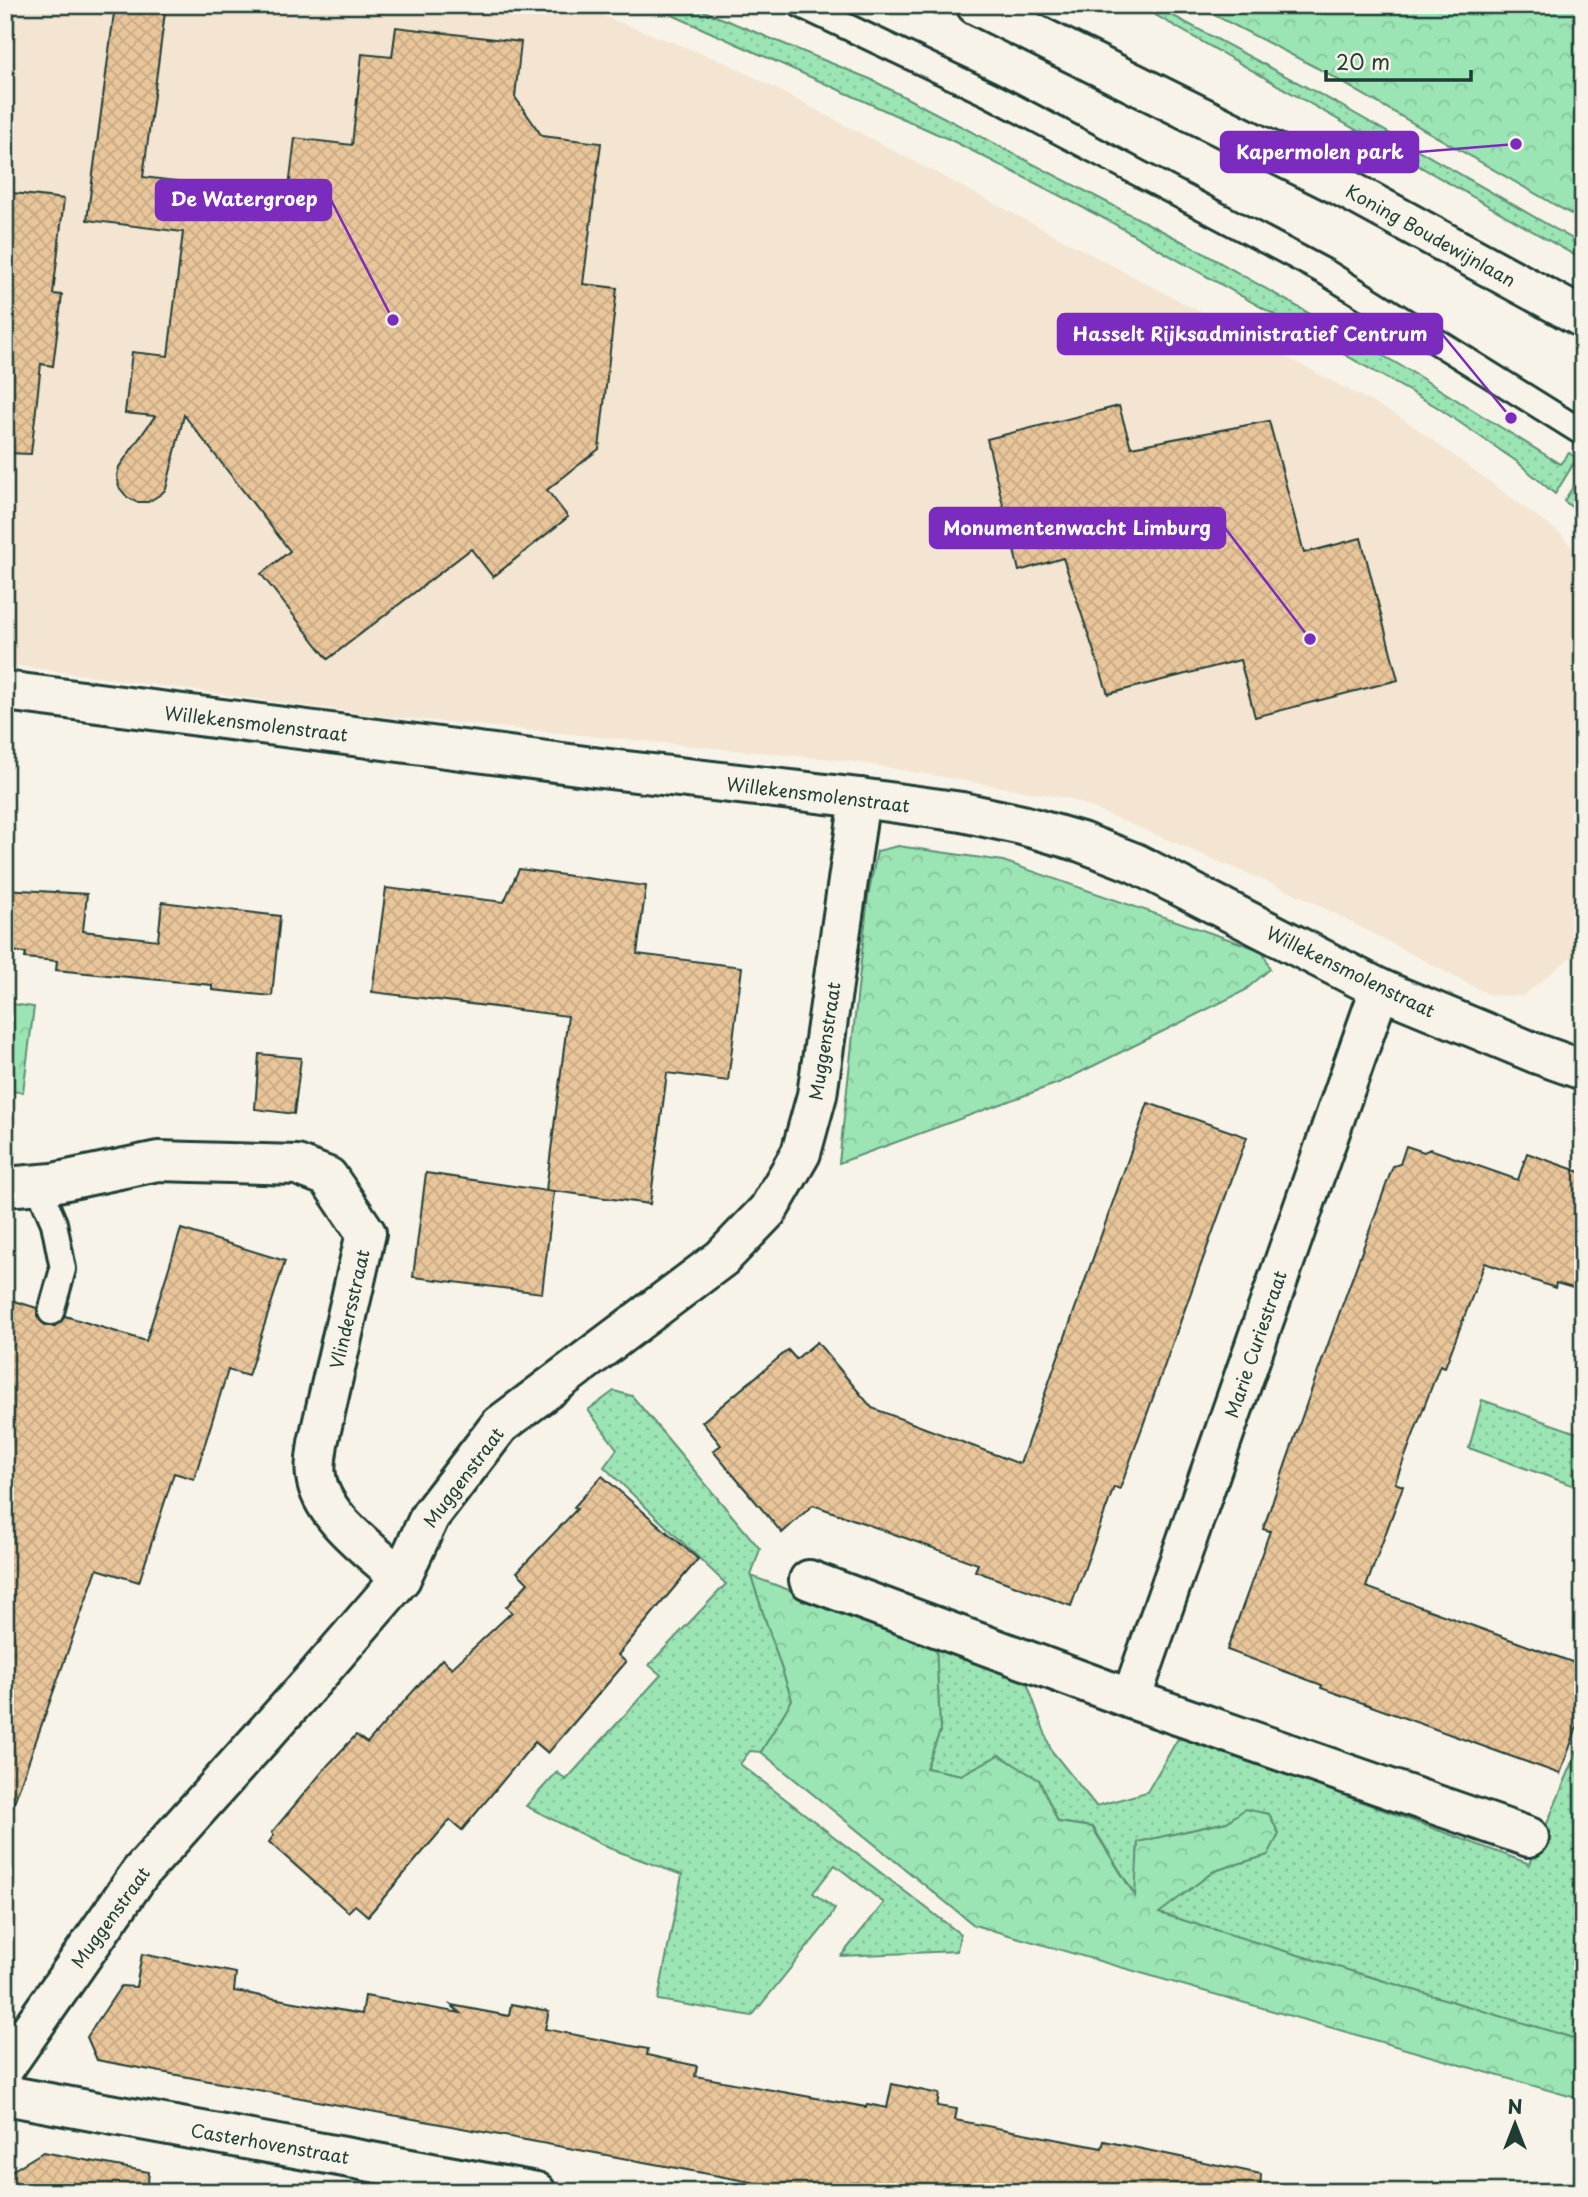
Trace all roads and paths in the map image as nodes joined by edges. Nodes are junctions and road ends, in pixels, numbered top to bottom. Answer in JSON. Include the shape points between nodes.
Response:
{"nodes":[{"id":1,"x":800,"y":5,"type":"edge"},
{"id":2,"x":976,"y":5,"type":"edge"},
{"id":3,"x":1583,"y":318,"type":"edge"},
{"id":4,"x":1583,"y":433,"type":"edge"},
{"id":5,"x":5,"y":691,"type":"edge"},
{"id":6,"x":860,"y":798,"type":"junction"},
{"id":7,"x":1380,"y":989,"type":"junction"},
{"id":8,"x":1583,"y":1070,"type":"edge"},
{"id":9,"x":22,"y":1186,"type":"edge"},
{"id":10,"x":51,"y":1312,"type":"dead end"},
{"id":11,"x":401,"y":1578,"type":"junction"},
{"id":12,"x":808,"y":1580,"type":"dead end"},
{"id":13,"x":1131,"y":1699,"type":"junction"},
{"id":14,"x":1530,"y":1837,"type":"dead end"},
{"id":15,"x":5,"y":2067,"type":"edge"},
{"id":16,"x":5,"y":2095,"type":"edge"},
{"id":17,"x":536,"y":2192,"type":"edge"}],
"edges":[{"from":1,"to":4,"type":"lane","via":[[989,94],[1328,273]]},
{"from":2,"to":3,"type":"street","name":"Koning Boudewijnlaan","via":[[1339,185]]},
{"from":5,"to":6,"type":"street","name":"Willekensmolenstraat"},
{"from":6,"to":7,"type":"street","name":"Willekensmolenstraat","via":[[962,812],[1081,842],[1135,863]]},
{"from":6,"to":11,"type":"street","name":"Muggenstraat","via":[[817,1095],[802,1153],[768,1210],[722,1258],[500,1425],[430,1516]]},
{"from":7,"to":8,"type":"street","name":"Willekensmolenstraat"},
{"from":7,"to":13,"type":"street","name":"Marie Curiestraat"},
{"from":9,"to":10,"type":"lane","via":[[54,1223],[63,1269]]},
{"from":9,"to":11,"type":"street","name":"Vlindersstraat","via":[[158,1161],[297,1166],[328,1177],[366,1233],[318,1443],[316,1475],[333,1515]]},
{"from":11,"to":15,"type":"street","name":"Muggenstraat","via":[[140,1873]]},
{"from":12,"to":13,"type":"street"},
{"from":13,"to":14,"type":"street"},
{"from":16,"to":17,"type":"street","name":"Casterhovenstraat"}]}
